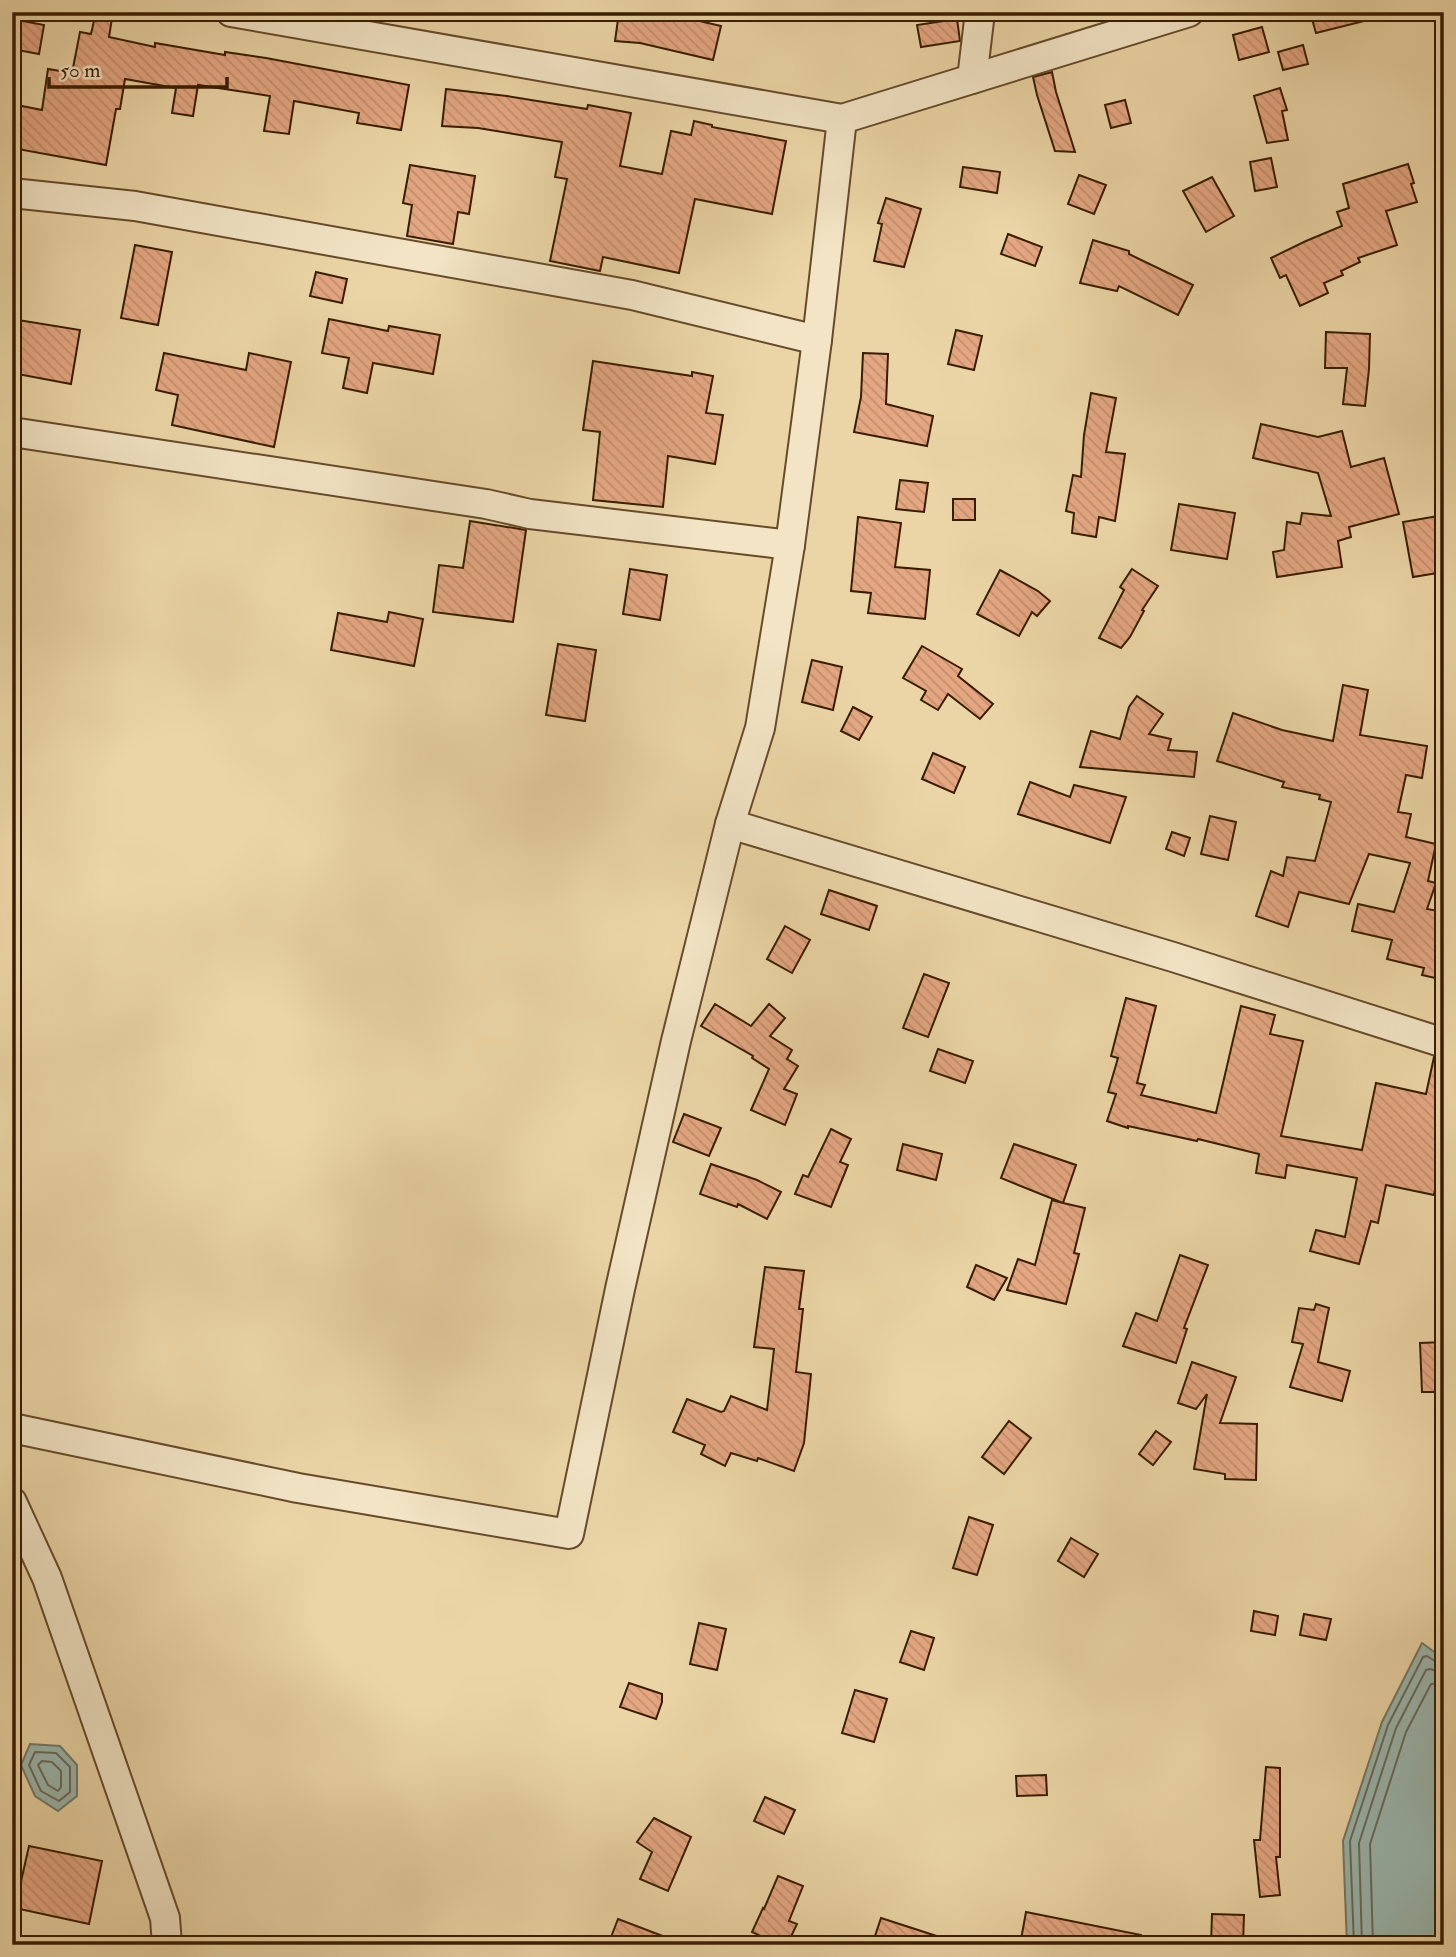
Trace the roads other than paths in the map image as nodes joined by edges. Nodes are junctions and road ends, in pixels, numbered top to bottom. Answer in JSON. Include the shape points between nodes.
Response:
{"nodes":[{"id":1,"x":231,"y":12,"type":"edge"},
{"id":2,"x":980,"y":12,"type":"edge"},
{"id":3,"x":1189,"y":12,"type":"edge"},
{"id":4,"x":972,"y":79,"type":"junction"},
{"id":5,"x":842,"y":119,"type":"junction"},
{"id":6,"x":12,"y":193,"type":"edge"},
{"id":7,"x":817,"y":340,"type":"junction"},
{"id":8,"x":12,"y":432,"type":"edge"},
{"id":9,"x":790,"y":545,"type":"junction"},
{"id":10,"x":730,"y":824,"type":"junction"},
{"id":11,"x":1444,"y":1043,"type":"edge"},
{"id":12,"x":12,"y":1428,"type":"edge"},
{"id":13,"x":12,"y":1502,"type":"edge"},
{"id":14,"x":167,"y":1945,"type":"edge"}],
"edges":[{"from":1,"to":5,"type":"street"},
{"from":2,"to":4,"type":"street"},
{"from":3,"to":4,"type":"street"},
{"from":4,"to":5,"type":"street"},
{"from":5,"to":7,"type":"street"},
{"from":6,"to":7,"type":"street","via":[[135,206],[619,293]]},
{"from":7,"to":9,"type":"street"},
{"from":8,"to":9,"type":"street","via":[[530,514]]},
{"from":9,"to":10,"type":"street","via":[[760,728]]},
{"from":10,"to":11,"type":"street"},
{"from":10,"to":12,"type":"street","via":[[676,1041],[569,1534],[298,1488]]},
{"from":13,"to":14,"type":"street","via":[[47,1578],[165,1918]]}]}
